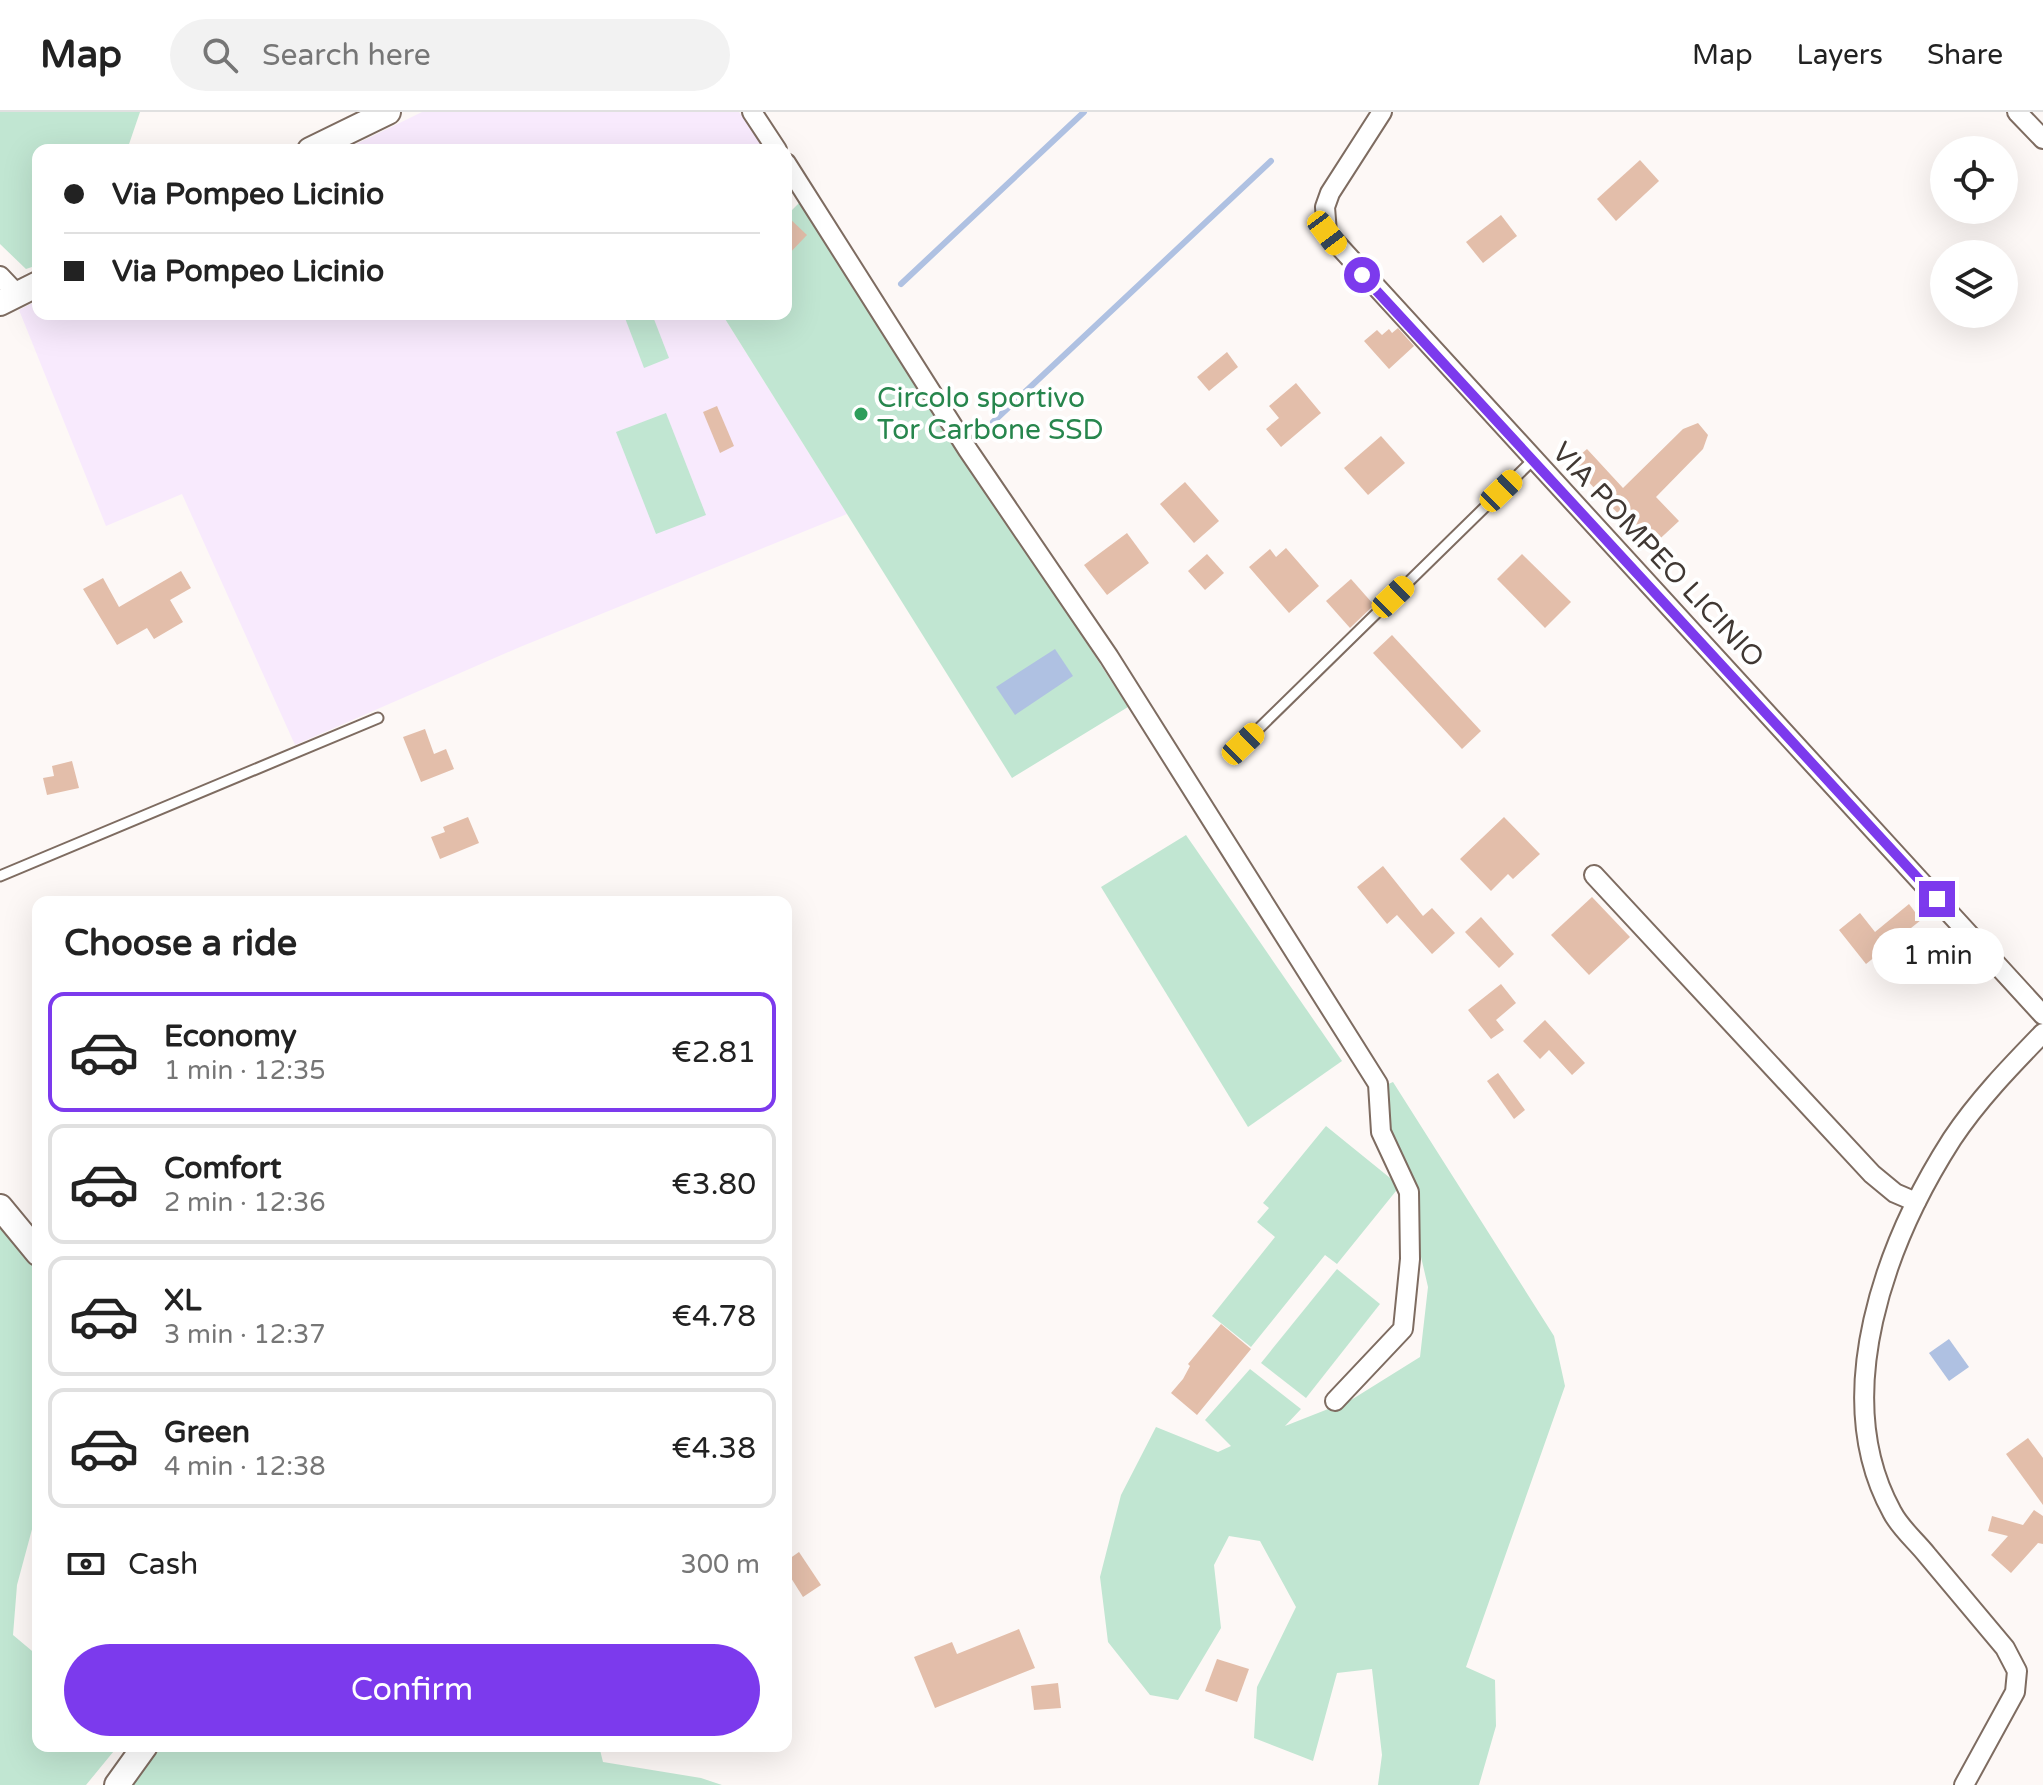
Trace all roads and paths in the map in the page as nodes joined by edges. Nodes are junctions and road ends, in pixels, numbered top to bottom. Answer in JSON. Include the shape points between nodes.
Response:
{"nodes":[{"id":1,"x":388,"y":112,"type":"edge"},
{"id":2,"x":752,"y":112,"type":"edge"},
{"id":3,"x":1382,"y":112,"type":"edge"},
{"id":4,"x":2017,"y":112,"type":"edge"},
{"id":5,"x":2043,"y":139,"type":"edge"},
{"id":6,"x":322,"y":144,"type":"edge"},
{"id":7,"x":773,"y":144,"type":"edge"},
{"id":8,"x":792,"y":172,"type":"edge"},
{"id":9,"x":0,"y":276,"type":"edge"},
{"id":10,"x":18,"y":294,"type":"edge"},
{"id":11,"x":1533,"y":460,"type":"junction"},
{"id":12,"x":378,"y":718,"type":"dead end"},
{"id":13,"x":1243,"y":744,"type":"dead end"},
{"id":14,"x":1594,"y":875,"type":"dead end"},
{"id":15,"x":0,"y":876,"type":"edge"},
{"id":16,"x":2043,"y":1015,"type":"edge"},
{"id":17,"x":2043,"y":1033,"type":"edge"},
{"id":18,"x":1916,"y":1202,"type":"junction"},
{"id":19,"x":0,"y":1207,"type":"edge"},
{"id":20,"x":32,"y":1246,"type":"edge"},
{"id":21,"x":1335,"y":1401,"type":"dead end"},
{"id":22,"x":141,"y":1752,"type":"edge"},
{"id":23,"x":117,"y":1785,"type":"edge"},
{"id":24,"x":1964,"y":1785,"type":"edge"}],
"edges":[{"from":1,"to":6,"type":"main road"},
{"from":2,"to":7,"type":"street"},
{"from":3,"to":11,"type":"street","name":"VIA POMPEO LICINIO","via":[[1330,193],[1327,233]]},
{"from":4,"to":5,"type":"street"},
{"from":8,"to":21,"type":"street","via":[[968,450],[1109,657],[1378,1084],[1381,1132],[1409,1192],[1403,1329]]},
{"from":9,"to":10,"type":"street"},
{"from":11,"to":13,"type":"lane"},
{"from":11,"to":16,"type":"street","name":"VIA POMPEO LICINIO"},
{"from":12,"to":15,"type":"lane"},
{"from":14,"to":18,"type":"street","via":[[1872,1174]]},
{"from":17,"to":18,"type":"street","via":[[1994,1083],[1952,1139]]},
{"from":18,"to":24,"type":"street","via":[[1876,1304],[1862,1392],[1873,1462],[1892,1513],[2005,1648],[2017,1671],[2015,1692]]},
{"from":19,"to":20,"type":"main road"},
{"from":22,"to":23,"type":"main road"}]}
